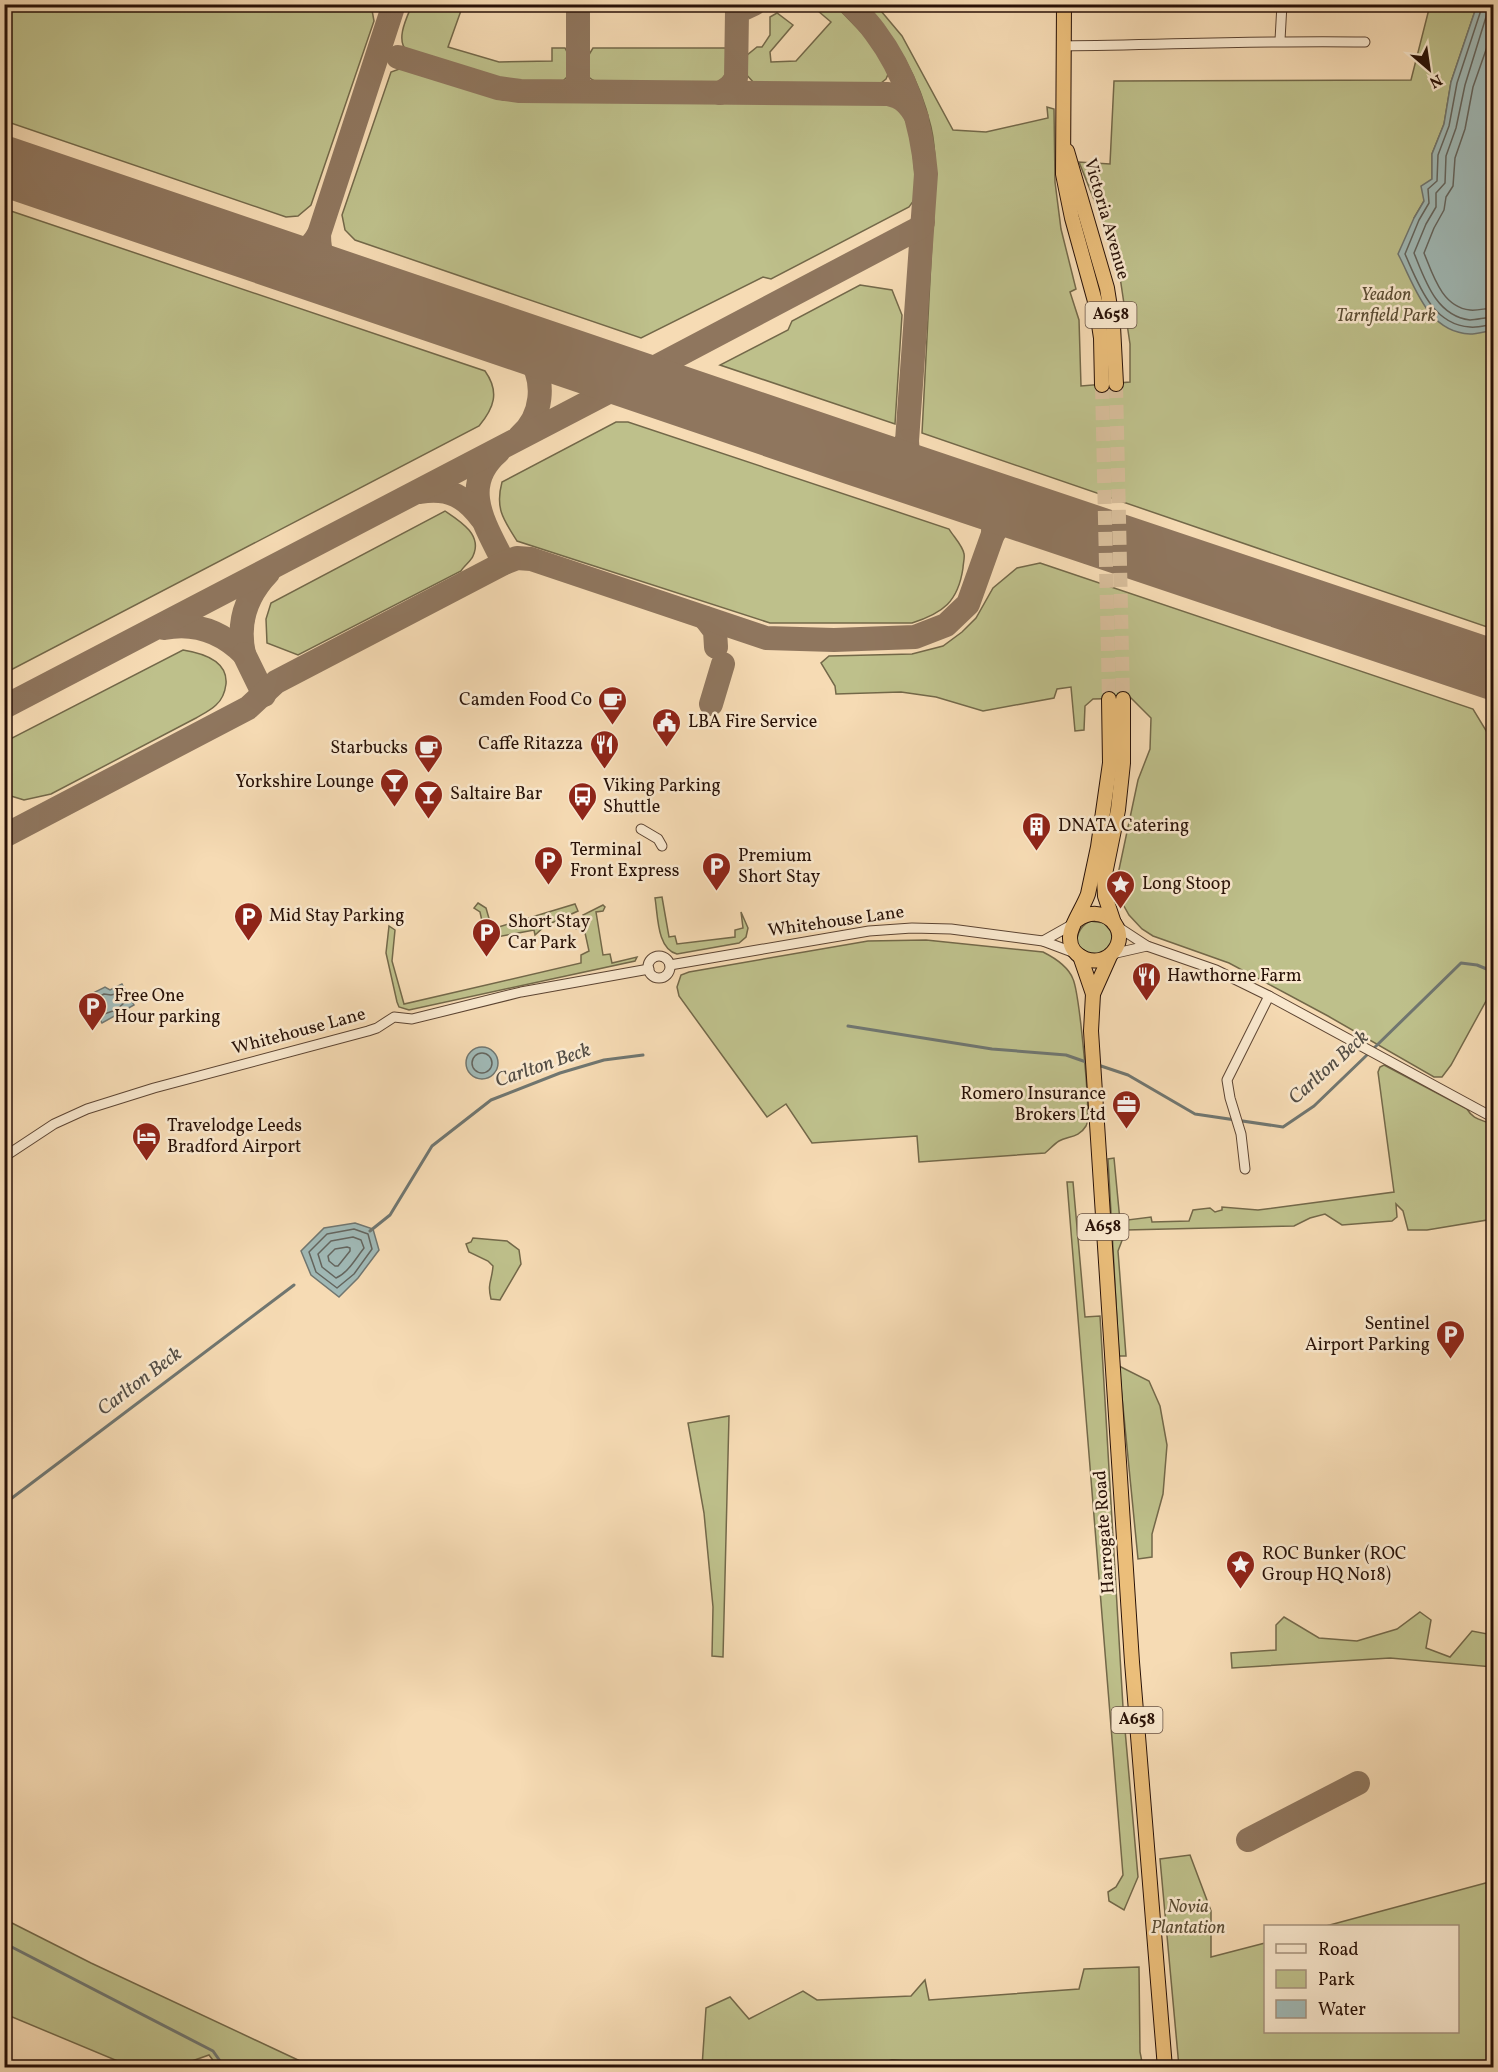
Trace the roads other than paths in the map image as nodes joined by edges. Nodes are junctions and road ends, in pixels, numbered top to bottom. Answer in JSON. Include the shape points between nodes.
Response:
{"nodes":[{"id":1,"x":1064,"y":4,"type":"edge"},
{"id":2,"x":1282,"y":4,"type":"edge"},
{"id":3,"x":1280,"y":40,"type":"junction"},
{"id":4,"x":1365,"y":42,"type":"dead end"},
{"id":5,"x":1064,"y":46,"type":"junction"},
{"id":6,"x":1109,"y":384,"type":"tunnel mouth"},
{"id":7,"x":1116,"y":699,"type":"tunnel mouth"},
{"id":8,"x":1111,"y":809,"type":"junction"},
{"id":9,"x":641,"y":829,"type":"dead end"},
{"id":10,"x":662,"y":846,"type":"dead end"},
{"id":11,"x":1076,"y":922,"type":"junction"},
{"id":12,"x":1115,"y":924,"type":"junction"},
{"id":13,"x":1044,"y":941,"type":"junction"},
{"id":14,"x":1147,"y":946,"type":"junction"},
{"id":15,"x":1078,"y":955,"type":"junction"},
{"id":16,"x":1111,"y":955,"type":"junction"},
{"id":17,"x":670,"y":965,"type":"junction"},
{"id":18,"x":649,"y":969,"type":"junction"},
{"id":19,"x":1093,"y":994,"type":"junction"},
{"id":20,"x":1269,"y":996,"type":"junction"},
{"id":21,"x":1494,"y":1118,"type":"edge"},
{"id":22,"x":4,"y":1157,"type":"edge"},
{"id":23,"x":1245,"y":1169,"type":"dead end"},
{"id":24,"x":1165,"y":2067,"type":"edge"}],
"edges":[{"from":1,"to":5,"type":"highway","name":"Victoria Avenue","number":"A658"},
{"from":2,"to":3,"type":"street"},
{"from":3,"to":4,"type":"street"},
{"from":3,"to":5,"type":"street"},
{"from":5,"to":6,"type":"highway","name":"Victoria Avenue","number":"A658","via":[[1063,174],[1096,305]]},
{"from":7,"to":8,"type":"highway","via":[[1123,763]]},
{"from":8,"to":11,"type":"highway","via":[[1088,894]]},
{"from":8,"to":12,"type":"highway","via":[[1104,879],[1105,896]]},
{"from":9,"to":10,"type":"street"},
{"from":11,"to":12,"type":"highway","via":[[1092,913]]},
{"from":11,"to":13,"type":"street"},
{"from":11,"to":15,"type":"highway","via":[[1070,937]]},
{"from":12,"to":14,"type":"street"},
{"from":12,"to":16,"type":"highway","via":[[1118,942]]},
{"from":13,"to":15,"type":"street","name":"Whitehouse Lane"},
{"from":13,"to":17,"type":"street","name":"Whitehouse Lane","via":[[912,928],[868,931]]},
{"from":14,"to":16,"type":"street"},
{"from":14,"to":20,"type":"street","via":[[1216,970]]},
{"from":15,"to":16,"type":"highway","via":[[1094,962]]},
{"from":15,"to":19,"type":"highway","name":"Harrogate Road","number":"A658"},
{"from":16,"to":19,"type":"highway","name":"Harrogate Road","number":"A658"},
{"from":17,"to":18,"type":"street","via":[[659,957],[650,962]]},
{"from":17,"to":18,"type":"street","via":[[668,974],[660,978],[654,977]]},
{"from":18,"to":22,"type":"street","name":"Whitehouse Lane","via":[[521,992],[412,1019],[394,1017],[368,1031],[87,1109],[54,1124]]},
{"from":19,"to":24,"type":"highway","name":"Harrogate Road","number":"A658","via":[[1094,1083],[1131,1638]]},
{"from":20,"to":21,"type":"street"},
{"from":20,"to":23,"type":"street","via":[[1227,1080],[1241,1134]]}]}
